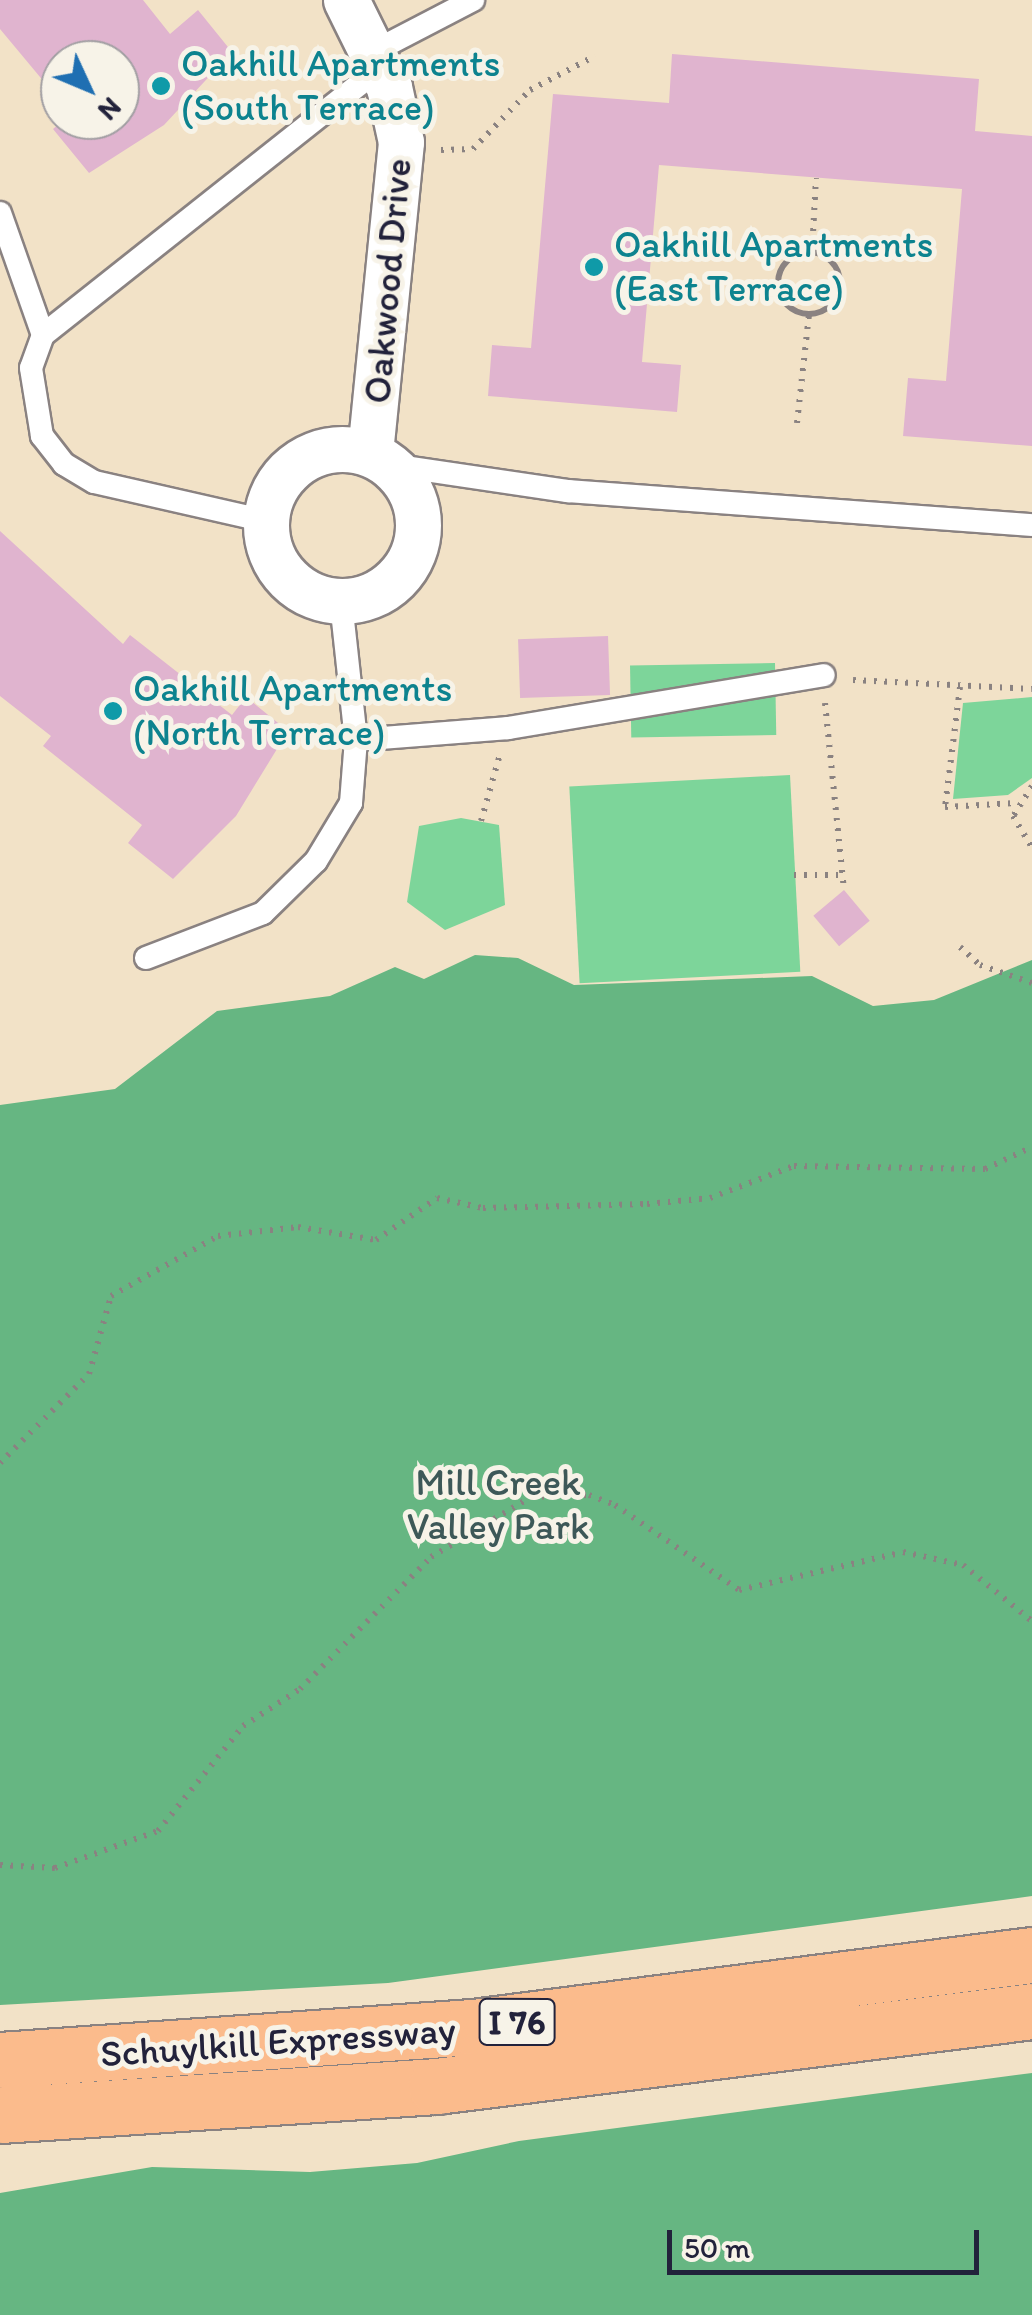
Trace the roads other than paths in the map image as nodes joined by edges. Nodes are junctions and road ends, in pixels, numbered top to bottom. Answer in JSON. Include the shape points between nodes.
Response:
{"nodes":[{"id":1,"x":346,"y":0,"type":"edge"},
{"id":2,"x":473,"y":0,"type":"edge"},
{"id":3,"x":377,"y":60,"type":"junction"},
{"id":4,"x":0,"y":213,"type":"edge"},
{"id":5,"x":43,"y":335,"type":"junction"},
{"id":6,"x":380,"y":459,"type":"junction"},
{"id":7,"x":266,"y":521,"type":"junction"},
{"id":8,"x":1032,"y":525,"type":"edge"},
{"id":9,"x":341,"y":602,"type":"junction"},
{"id":10,"x":824,"y":674,"type":"road end"},
{"id":11,"x":356,"y":740,"type":"junction"},
{"id":12,"x":146,"y":958,"type":"dead end"},
{"id":13,"x":1032,"y":1955,"type":"edge"},
{"id":14,"x":1032,"y":2011,"type":"edge"},
{"id":15,"x":0,"y":2060,"type":"edge"},
{"id":16,"x":0,"y":2115,"type":"edge"}],
"edges":[{"from":1,"to":3,"type":"street","name":"Oakwood Drive"},
{"from":2,"to":3,"type":"lane"},
{"from":3,"to":5,"type":"lane"},
{"from":3,"to":6,"type":"street","name":"Oakwood Drive","via":[[401,142]]},
{"from":4,"to":5,"type":"lane"},
{"from":5,"to":7,"type":"lane","via":[[30,403],[64,464],[94,482]]},
{"from":6,"to":7,"type":"street","name":"Oakwood Drive","via":[[323,450],[301,460],[270,498]]},
{"from":6,"to":8,"type":"lane","via":[[568,491]]},
{"from":6,"to":9,"type":"street","via":[[415,500],[414,551],[382,592]]},
{"from":7,"to":9,"type":"street","via":[[278,568],[317,598]]},
{"from":9,"to":11,"type":"lane"},
{"from":10,"to":11,"type":"lane","via":[[508,728]]},
{"from":11,"to":12,"type":"lane","via":[[351,804],[316,860],[263,912]]},
{"from":13,"to":15,"type":"highway","name":"Schuylkill Expressway","number":"I 76","via":[[473,2028]]},
{"from":14,"to":16,"type":"highway","name":"Schuylkill Expressway","number":"I 76","via":[[436,2086]]}]}
